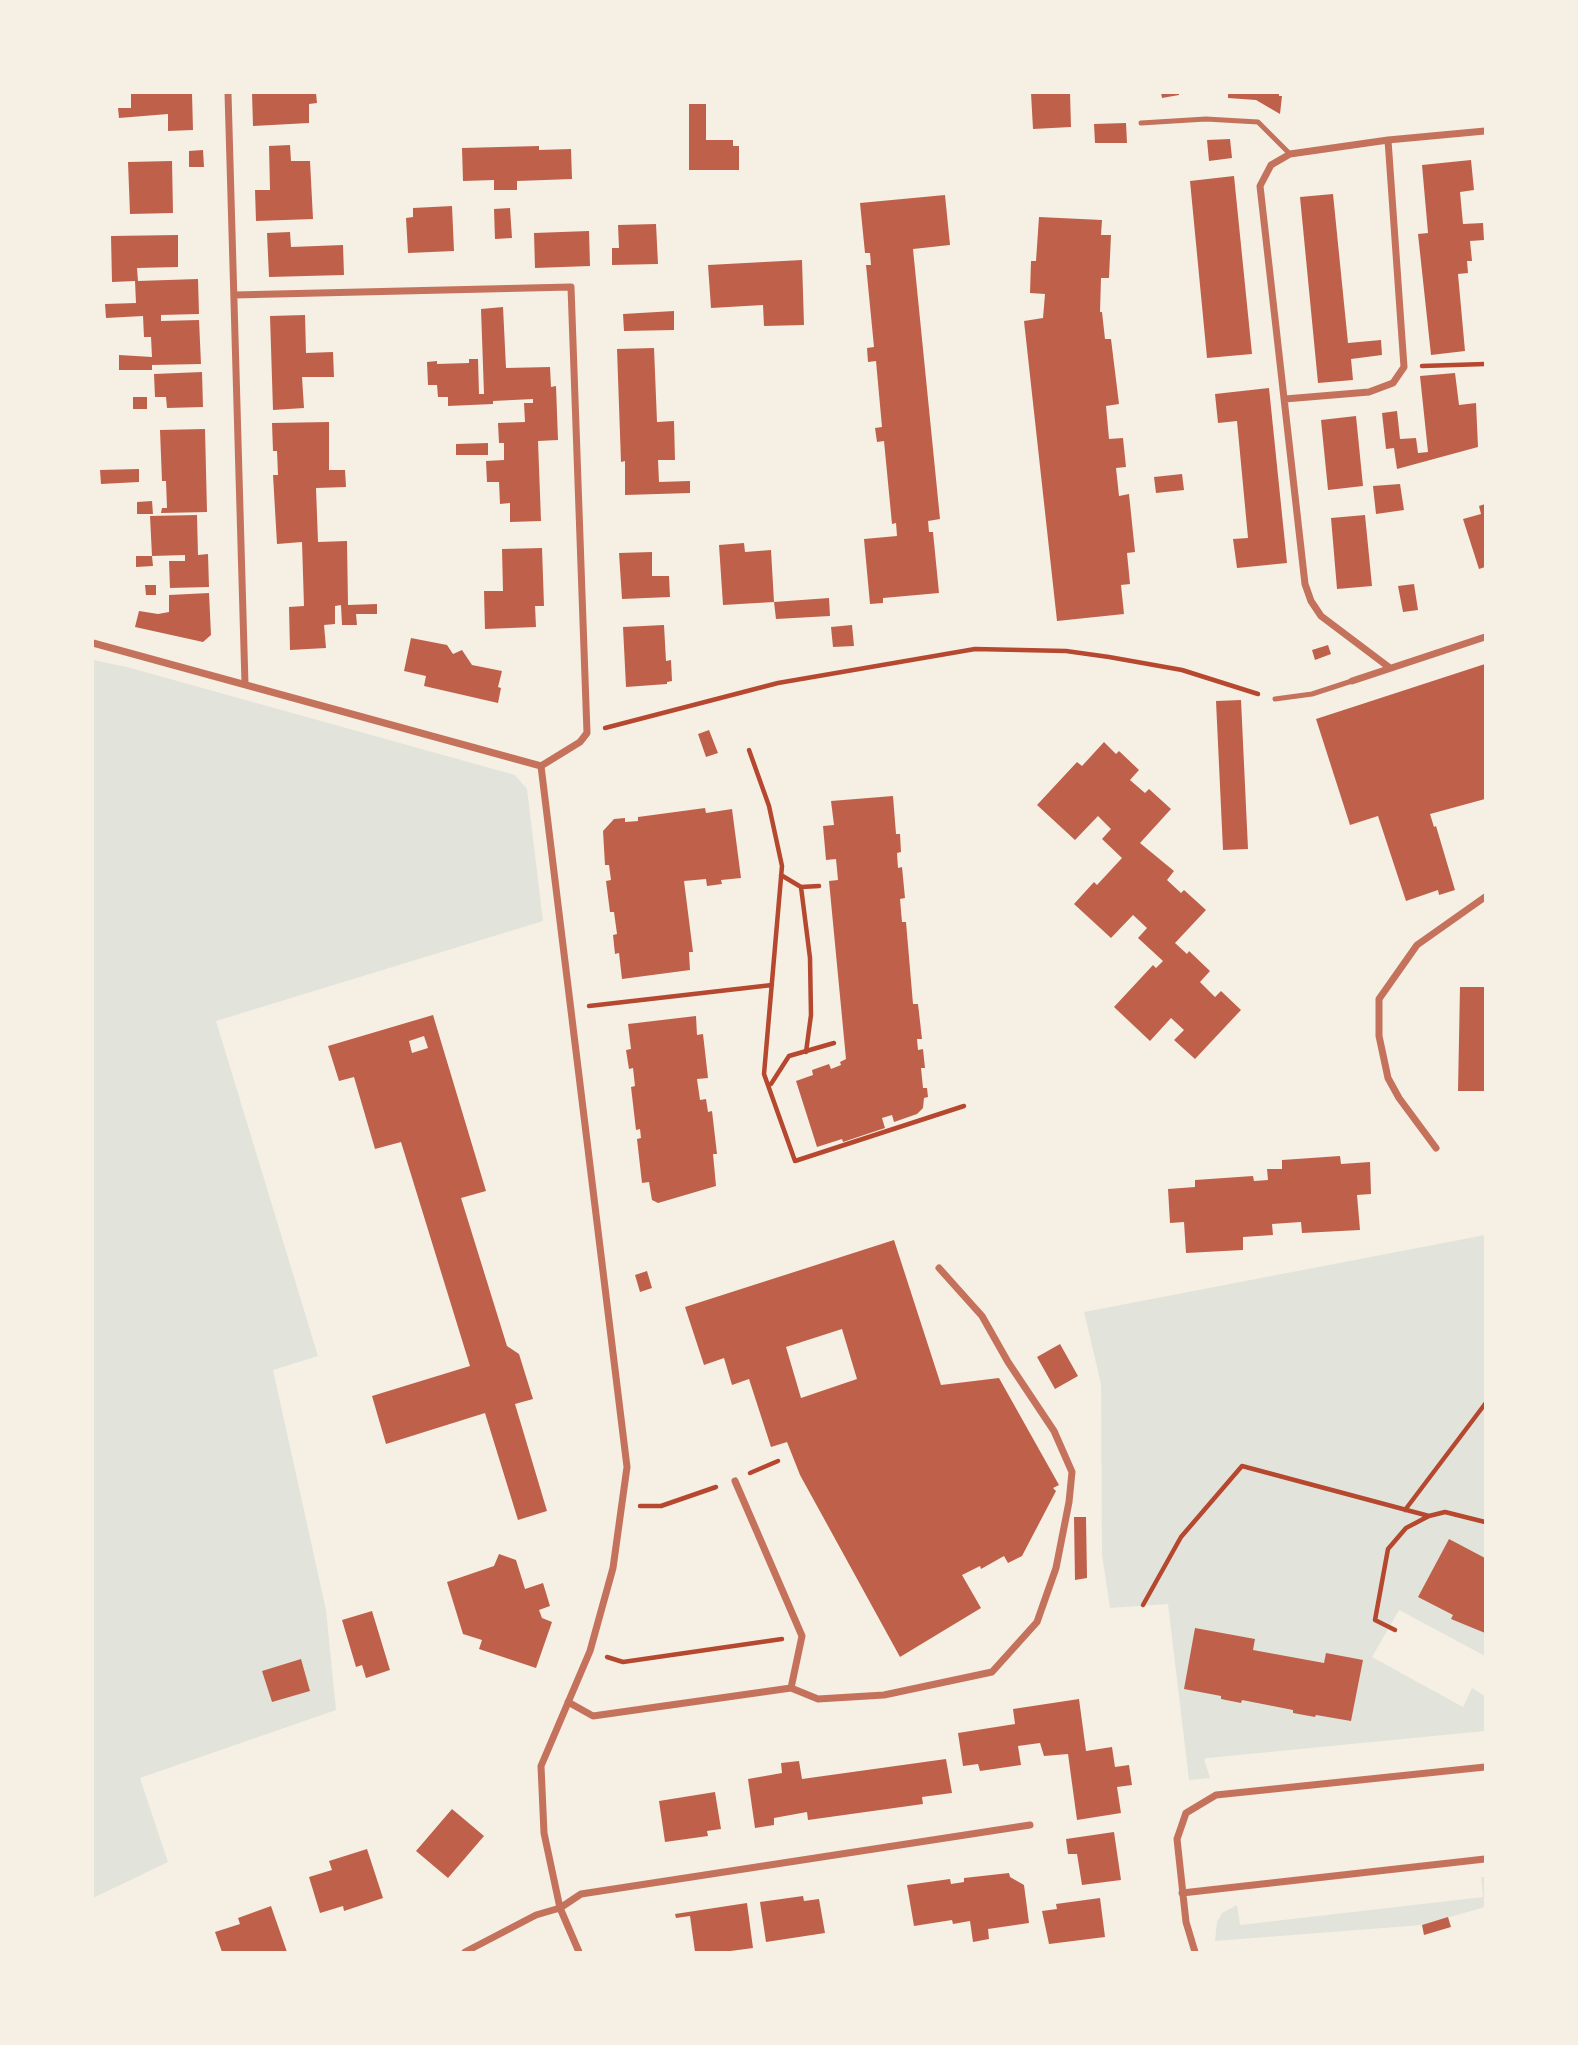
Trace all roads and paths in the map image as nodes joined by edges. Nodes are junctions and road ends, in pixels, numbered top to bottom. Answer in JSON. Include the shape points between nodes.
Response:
{"nodes":[{"id":1,"x":228,"y":93,"type":"edge"},
{"id":2,"x":1141,"y":123,"type":"dead end"},
{"id":3,"x":1485,"y":131,"type":"edge"},
{"id":4,"x":1388,"y":141,"type":"junction"},
{"id":5,"x":1290,"y":154,"type":"junction"},
{"id":6,"x":234,"y":295,"type":"junction"},
{"id":7,"x":1485,"y":364,"type":"edge"},
{"id":8,"x":1404,"y":367,"type":"junction"},
{"id":9,"x":1285,"y":399,"type":"junction"},
{"id":10,"x":1485,"y":637,"type":"edge"},
{"id":11,"x":93,"y":643,"type":"edge"},
{"id":12,"x":1390,"y":668,"type":"junction"},
{"id":13,"x":1352,"y":681,"type":"joint"},
{"id":14,"x":245,"y":684,"type":"junction"},
{"id":15,"x":1275,"y":699,"type":"joint"},
{"id":16,"x":587,"y":733,"type":"junction"},
{"id":17,"x":749,"y":750,"type":"dead end"},
{"id":18,"x":541,"y":765,"type":"junction"},
{"id":19,"x":781,"y":875,"type":"junction"},
{"id":20,"x":819,"y":886,"type":"dead end"},
{"id":21,"x":801,"y":887,"type":"junction"},
{"id":22,"x":1485,"y":897,"type":"edge"},
{"id":23,"x":772,"y":985,"type":"junction"},
{"id":24,"x":571,"y":1008,"type":"junction"},
{"id":25,"x":834,"y":1043,"type":"dead end"},
{"id":26,"x":806,"y":1052,"type":"junction"},
{"id":27,"x":771,"y":1084,"type":"dead end"},
{"id":28,"x":964,"y":1106,"type":"dead end"},
{"id":29,"x":1436,"y":1148,"type":"dead end"},
{"id":30,"x":939,"y":1268,"type":"dead end"},
{"id":31,"x":1485,"y":1404,"type":"edge"},
{"id":32,"x":778,"y":1461,"type":"dead end"},
{"id":33,"x":735,"y":1480,"type":"junction"},
{"id":34,"x":622,"y":1506,"type":"junction"},
{"id":35,"x":1405,"y":1510,"type":"junction"},
{"id":36,"x":1429,"y":1516,"type":"junction"},
{"id":37,"x":1485,"y":1522,"type":"edge"},
{"id":38,"x":1143,"y":1605,"type":"dead end"},
{"id":39,"x":1395,"y":1630,"type":"dead end"},
{"id":40,"x":802,"y":1636,"type":"junction"},
{"id":41,"x":590,"y":1651,"type":"junction"},
{"id":42,"x":791,"y":1688,"type":"junction"},
{"id":43,"x":568,"y":1702,"type":"junction"},
{"id":44,"x":1485,"y":1767,"type":"edge"},
{"id":45,"x":1030,"y":1825,"type":"dead end"},
{"id":46,"x":1485,"y":1859,"type":"edge"},
{"id":47,"x":1182,"y":1894,"type":"junction"},
{"id":48,"x":560,"y":1908,"type":"junction"},
{"id":49,"x":465,"y":1952,"type":"edge"},
{"id":50,"x":579,"y":1952,"type":"edge"},
{"id":51,"x":1195,"y":1952,"type":"edge"}],
"edges":[{"from":1,"to":6,"type":"street"},
{"from":2,"to":5,"type":"lane","via":[[1258,122]]},
{"from":3,"to":4,"type":"street"},
{"from":4,"to":5,"type":"street"},
{"from":4,"to":8,"type":"street"},
{"from":5,"to":9,"type":"street","via":[[1270,165],[1260,187]]},
{"from":6,"to":14,"type":"street"},
{"from":6,"to":16,"type":"street","via":[[571,287]]},
{"from":7,"to":8,"type":"path"},
{"from":8,"to":9,"type":"street","via":[[1393,383],[1369,392]]},
{"from":9,"to":12,"type":"street","via":[[1305,584],[1311,601],[1321,616]]},
{"from":10,"to":12,"type":"street"},
{"from":11,"to":14,"type":"street"},
{"from":12,"to":13,"type":"street"},
{"from":13,"to":15,"type":"lane","via":[[1312,694]]},
{"from":14,"to":18,"type":"street"},
{"from":15,"to":16,"type":"path","via":[[1182,670],[1110,657],[975,649],[778,683]]},
{"from":16,"to":18,"type":"street"},
{"from":17,"to":19,"type":"path","via":[[769,806]]},
{"from":18,"to":24,"type":"street"},
{"from":19,"to":21,"type":"path"},
{"from":19,"to":23,"type":"path"},
{"from":20,"to":21,"type":"path"},
{"from":21,"to":26,"type":"path","via":[[810,958]]},
{"from":22,"to":29,"type":"street","via":[[1417,945],[1380,999],[1379,1036],[1388,1078]]},
{"from":23,"to":24,"type":"path"},
{"from":23,"to":28,"type":"path","via":[[764,1074],[795,1160]]},
{"from":24,"to":34,"type":"street","via":[[627,1467]]},
{"from":25,"to":26,"type":"path"},
{"from":26,"to":27,"type":"path","via":[[789,1056]]},
{"from":30,"to":42,"type":"street","via":[[982,1316],[1054,1431],[1072,1472],[1056,1568],[1037,1622],[992,1672],[884,1695],[818,1699]]},
{"from":31,"to":35,"type":"path"},
{"from":32,"to":33,"type":"path"},
{"from":33,"to":34,"type":"path","via":[[661,1506]]},
{"from":33,"to":40,"type":"street"},
{"from":34,"to":41,"type":"street","via":[[613,1568]]},
{"from":35,"to":36,"type":"path"},
{"from":35,"to":38,"type":"path","via":[[1242,1466],[1181,1537]]},
{"from":36,"to":37,"type":"path","via":[[1445,1512]]},
{"from":36,"to":39,"type":"path","via":[[1406,1528],[1388,1549],[1375,1620]]},
{"from":40,"to":41,"type":"path","via":[[623,1662]]},
{"from":40,"to":42,"type":"street"},
{"from":41,"to":43,"type":"street"},
{"from":42,"to":43,"type":"street","via":[[593,1716]]},
{"from":43,"to":48,"type":"street","via":[[541,1766],[544,1833]]},
{"from":44,"to":47,"type":"street","via":[[1216,1795],[1186,1813],[1177,1839]]},
{"from":45,"to":48,"type":"street","via":[[581,1894]]},
{"from":46,"to":47,"type":"street"},
{"from":47,"to":51,"type":"street"},
{"from":48,"to":49,"type":"street","via":[[536,1914]]},
{"from":48,"to":50,"type":"street"}]}
